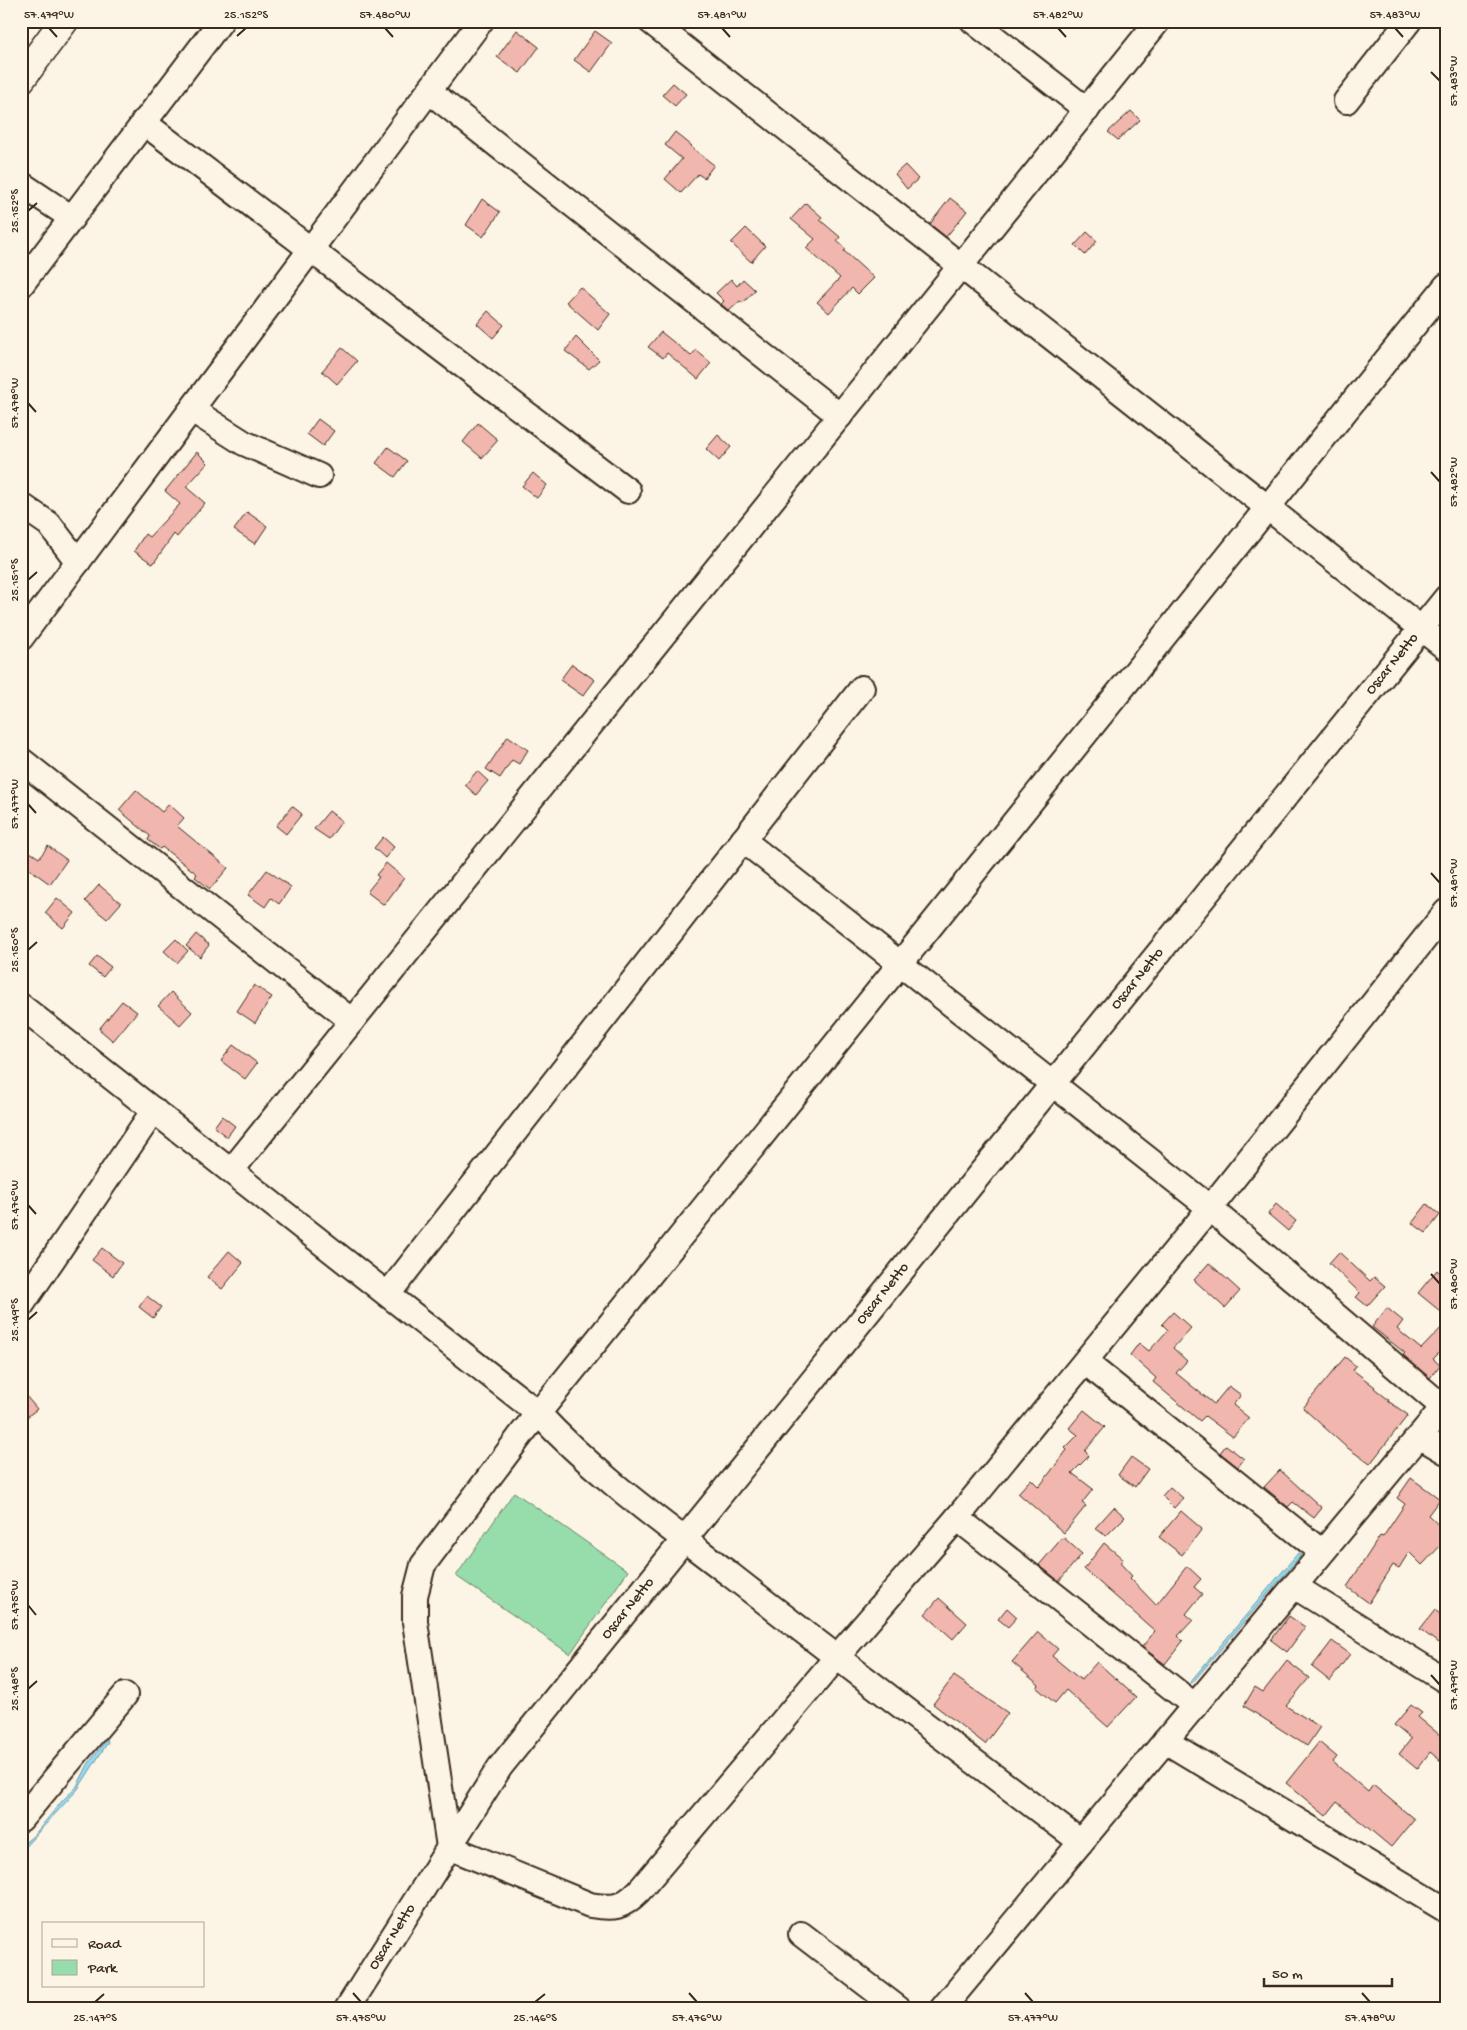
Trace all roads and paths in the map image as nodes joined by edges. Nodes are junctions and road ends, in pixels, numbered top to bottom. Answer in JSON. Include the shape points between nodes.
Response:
{"nodes":[{"id":1,"x":64,"y":21,"type":"edge"},
{"id":2,"x":221,"y":21,"type":"edge"},
{"id":3,"x":481,"y":21,"type":"edge"},
{"id":4,"x":650,"y":21,"type":"edge"},
{"id":5,"x":973,"y":21,"type":"edge"},
{"id":6,"x":1158,"y":21,"type":"edge"},
{"id":7,"x":1409,"y":21,"type":"edge"},
{"id":8,"x":21,"y":79,"type":"edge"},
{"id":9,"x":429,"y":91,"type":"junction"},
{"id":10,"x":1346,"y":101,"type":"dead end"},
{"id":11,"x":1086,"y":110,"type":"junction"},
{"id":12,"x":144,"y":122,"type":"junction"},
{"id":13,"x":21,"y":184,"type":"edge"},
{"id":14,"x":72,"y":218,"type":"junction"},
{"id":15,"x":312,"y":250,"type":"junction"},
{"id":16,"x":962,"y":265,"type":"junction"},
{"id":17,"x":21,"y":286,"type":"edge"},
{"id":18,"x":1446,"y":286,"type":"edge"},
{"id":19,"x":192,"y":410,"type":"junction"},
{"id":20,"x":840,"y":416,"type":"junction"},
{"id":21,"x":319,"y":476,"type":"dead end"},
{"id":22,"x":628,"y":491,"type":"dead end"},
{"id":23,"x":21,"y":505,"type":"edge"},
{"id":24,"x":1268,"y":507,"type":"junction"},
{"id":25,"x":78,"y":562,"type":"junction"},
{"id":26,"x":1446,"y":598,"type":"edge"},
{"id":27,"x":1421,"y":628,"type":"junction"},
{"id":28,"x":21,"y":638,"type":"edge"},
{"id":29,"x":1446,"y":648,"type":"edge"},
{"id":30,"x":862,"y":688,"type":"dead end"},
{"id":31,"x":21,"y":760,"type":"edge"},
{"id":32,"x":743,"y":840,"type":"junction"},
{"id":33,"x":1446,"y":912,"type":"edge"},
{"id":34,"x":900,"y":964,"type":"junction"},
{"id":35,"x":21,"y":1006,"type":"edge"},
{"id":36,"x":352,"y":1021,"type":"junction"},
{"id":37,"x":1052,"y":1084,"type":"junction"},
{"id":38,"x":154,"y":1110,"type":"junction"},
{"id":39,"x":231,"y":1171,"type":"junction"},
{"id":40,"x":1210,"y":1208,"type":"junction"},
{"id":41,"x":388,"y":1294,"type":"junction"},
{"id":42,"x":21,"y":1306,"type":"edge"},
{"id":43,"x":1085,"y":1362,"type":"junction"},
{"id":44,"x":1444,"y":1405,"type":"edge"},
{"id":45,"x":538,"y":1413,"type":"junction"},
{"id":46,"x":1420,"y":1436,"type":"junction"},
{"id":47,"x":1446,"y":1452,"type":"edge"},
{"id":48,"x":957,"y":1518,"type":"junction"},
{"id":49,"x":684,"y":1539,"type":"junction"},
{"id":50,"x":1322,"y":1552,"type":"junction"},
{"id":51,"x":1294,"y":1586,"type":"junction"},
{"id":52,"x":836,"y":1658,"type":"junction"},
{"id":53,"x":1446,"y":1681,"type":"edge"},
{"id":54,"x":125,"y":1695,"type":"dead end"},
{"id":55,"x":1195,"y":1706,"type":"junction"},
{"id":56,"x":1164,"y":1742,"type":"junction"},
{"id":57,"x":21,"y":1819,"type":"edge"},
{"id":58,"x":1081,"y":1842,"type":"junction"},
{"id":59,"x":450,"y":1847,"type":"junction"},
{"id":60,"x":1446,"y":1910,"type":"edge"},
{"id":61,"x":800,"y":1934,"type":"dead end"},
{"id":62,"x":347,"y":2009,"type":"edge"},
{"id":63,"x":899,"y":2009,"type":"edge"},
{"id":64,"x":942,"y":2009,"type":"edge"}],
"edges":[{"from":1,"to":8,"type":"highway"},
{"from":2,"to":12,"type":"street"},
{"from":3,"to":9,"type":"street"},
{"from":4,"to":16,"type":"street"},
{"from":5,"to":11,"type":"street"},
{"from":6,"to":11,"type":"street"},
{"from":7,"to":10,"type":"street"},
{"from":9,"to":15,"type":"street"},
{"from":9,"to":20,"type":"street"},
{"from":11,"to":16,"type":"street"},
{"from":12,"to":14,"type":"street"},
{"from":12,"to":15,"type":"street"},
{"from":13,"to":14,"type":"street"},
{"from":14,"to":17,"type":"street"},
{"from":15,"to":19,"type":"street"},
{"from":15,"to":22,"type":"street"},
{"from":16,"to":20,"type":"street"},
{"from":16,"to":24,"type":"street"},
{"from":18,"to":24,"type":"street"},
{"from":19,"to":21,"type":"street","via":[[244,443]]},
{"from":19,"to":25,"type":"street"},
{"from":20,"to":36,"type":"street"},
{"from":23,"to":25,"type":"street","via":[[49,524]]},
{"from":24,"to":27,"type":"street"},
{"from":24,"to":34,"type":"street"},
{"from":25,"to":28,"type":"street"},
{"from":26,"to":27,"type":"street","name":"Oscar Netto"},
{"from":27,"to":29,"type":"street"},
{"from":27,"to":37,"type":"street","name":"Oscar Netto"},
{"from":30,"to":32,"type":"street"},
{"from":31,"to":36,"type":"street"},
{"from":32,"to":34,"type":"street"},
{"from":32,"to":41,"type":"street"},
{"from":33,"to":40,"type":"street"},
{"from":34,"to":37,"type":"street"},
{"from":34,"to":45,"type":"street"},
{"from":35,"to":38,"type":"street"},
{"from":36,"to":39,"type":"street"},
{"from":37,"to":40,"type":"street"},
{"from":37,"to":49,"type":"street","name":"Oscar Netto"},
{"from":38,"to":39,"type":"street"},
{"from":38,"to":42,"type":"street"},
{"from":39,"to":41,"type":"street"},
{"from":40,"to":43,"type":"street"},
{"from":40,"to":44,"type":"street"},
{"from":41,"to":45,"type":"street"},
{"from":43,"to":48,"type":"street"},
{"from":43,"to":50,"type":"street"},
{"from":44,"to":46,"type":"street"},
{"from":45,"to":49,"type":"street","via":[[566,1443]]},
{"from":45,"to":59,"type":"street","via":[[423,1565],[415,1596],[416,1622]]},
{"from":46,"to":47,"type":"street"},
{"from":46,"to":50,"type":"street"},
{"from":48,"to":52,"type":"street"},
{"from":48,"to":55,"type":"street"},
{"from":49,"to":52,"type":"street"},
{"from":49,"to":59,"type":"street","name":"Oscar Netto","via":[[500,1766]]},
{"from":50,"to":51,"type":"street"},
{"from":51,"to":53,"type":"street"},
{"from":51,"to":55,"type":"street"},
{"from":52,"to":58,"type":"street"},
{"from":52,"to":59,"type":"street","via":[[625,1905],[606,1908],[590,1905]]},
{"from":54,"to":57,"type":"street"},
{"from":55,"to":56,"type":"street"},
{"from":56,"to":58,"type":"street"},
{"from":56,"to":60,"type":"street"},
{"from":58,"to":64,"type":"street"},
{"from":59,"to":62,"type":"street","name":"Oscar Netto"},
{"from":61,"to":63,"type":"street"}]}
